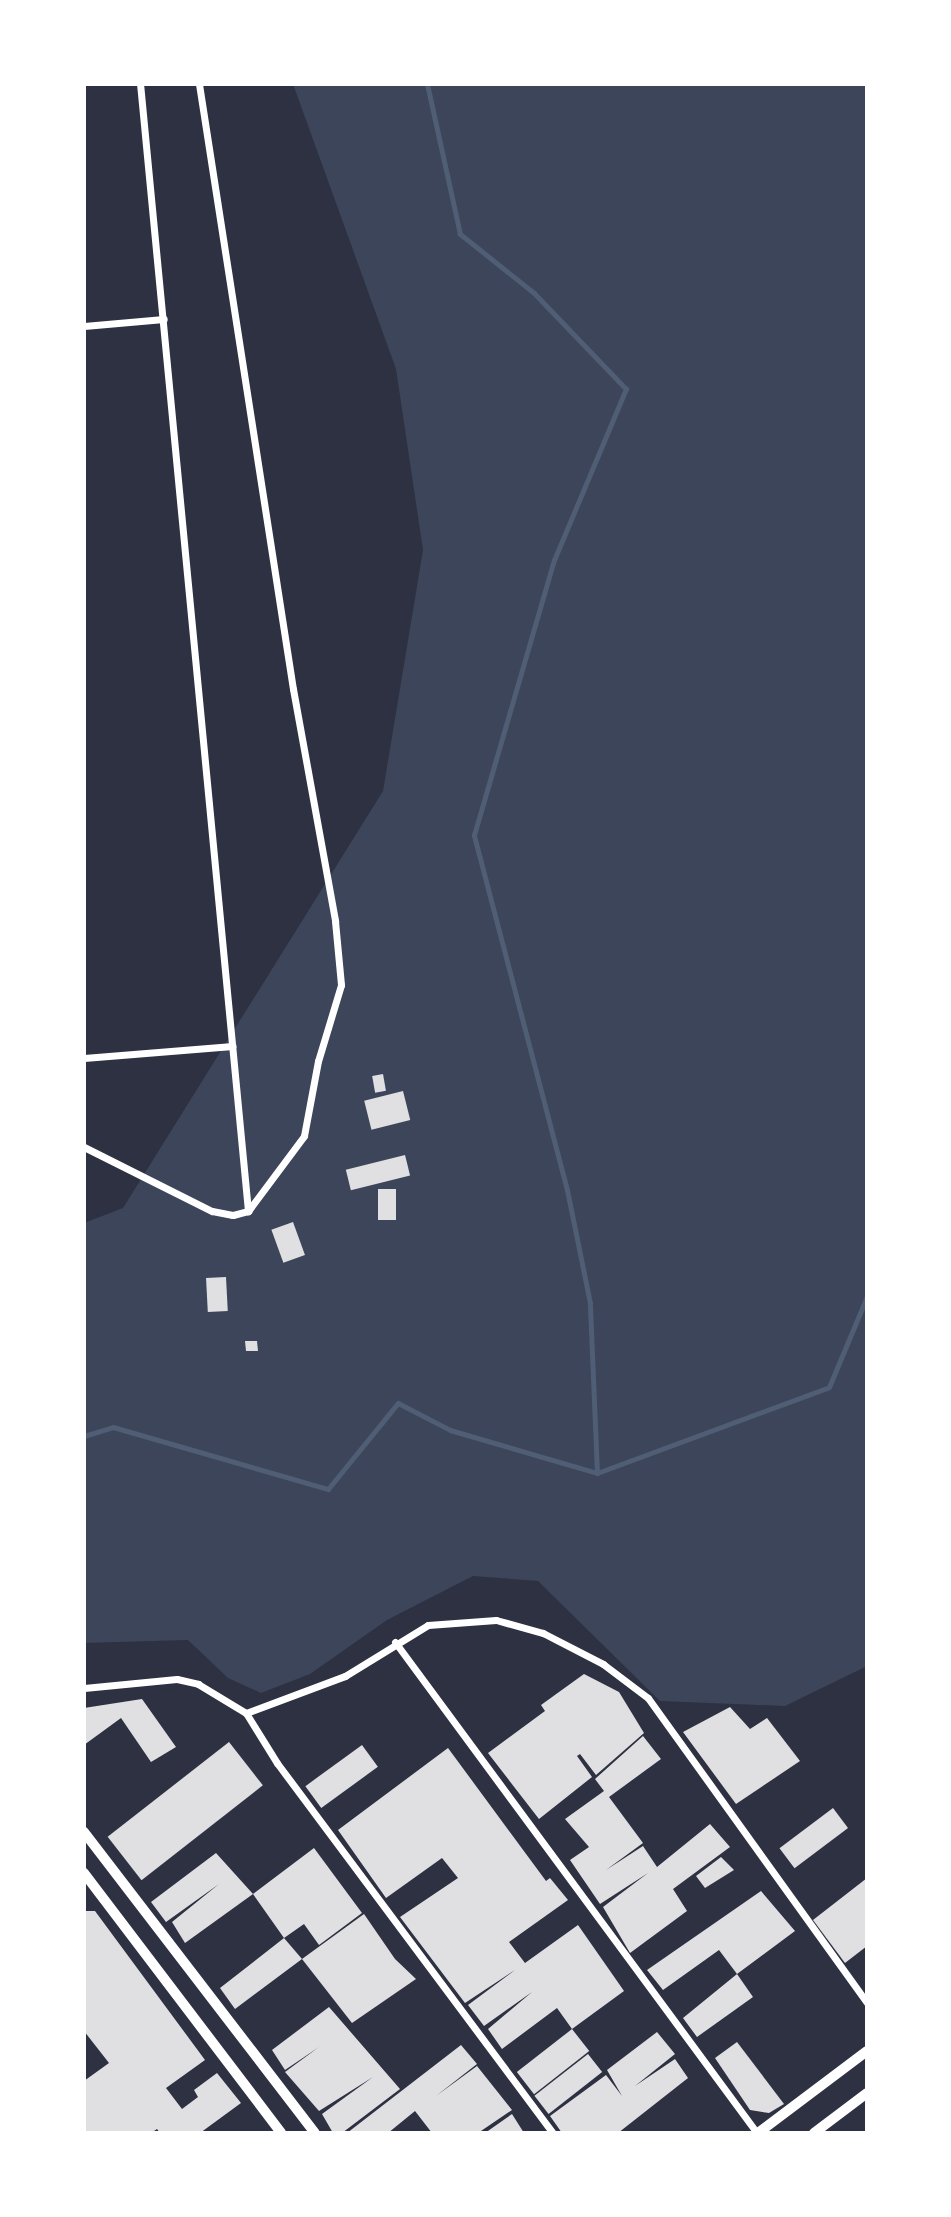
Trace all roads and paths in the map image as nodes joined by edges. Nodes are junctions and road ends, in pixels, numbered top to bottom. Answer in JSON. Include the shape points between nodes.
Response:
{"nodes":[{"id":1,"x":140,"y":84,"type":"edge"},
{"id":2,"x":199,"y":84,"type":"edge"},
{"id":3,"x":164,"y":319,"type":"junction"},
{"id":4,"x":84,"y":326,"type":"edge"},
{"id":5,"x":233,"y":1046,"type":"junction"},
{"id":6,"x":84,"y":1058,"type":"edge"},
{"id":7,"x":84,"y":1147,"type":"edge"},
{"id":8,"x":248,"y":1211,"type":"junction"},
{"id":9,"x":395,"y":1642,"type":"junction"},
{"id":10,"x":84,"y":1688,"type":"edge"},
{"id":11,"x":246,"y":1713,"type":"junction"},
{"id":12,"x":84,"y":1832,"type":"edge"},
{"id":13,"x":86,"y":1879,"type":"edge"},
{"id":14,"x":867,"y":2003,"type":"edge"},
{"id":15,"x":867,"y":2052,"type":"edge"},
{"id":16,"x":867,"y":2093,"type":"edge"},
{"id":17,"x":281,"y":2133,"type":"edge"},
{"id":18,"x":315,"y":2133,"type":"edge"},
{"id":19,"x":553,"y":2133,"type":"edge"},
{"id":20,"x":757,"y":2133,"type":"edge"},
{"id":21,"x":814,"y":2133,"type":"edge"}],
"edges":[{"from":1,"to":3,"type":"street"},
{"from":2,"to":8,"type":"street","via":[[293,689],[335,921],[341,985],[318,1061],[304,1136]]},
{"from":3,"to":4,"type":"street"},
{"from":3,"to":5,"type":"street"},
{"from":5,"to":6,"type":"street"},
{"from":5,"to":8,"type":"street"},
{"from":7,"to":8,"type":"street","via":[[212,1211],[233,1215]]},
{"from":9,"to":11,"type":"street","via":[[345,1676]]},
{"from":9,"to":14,"type":"street","via":[[428,1625],[456,1620],[519,1624],[603,1664],[648,1699]]},
{"from":9,"to":20,"type":"street"},
{"from":10,"to":11,"type":"street","via":[[177,1679],[198,1684]]},
{"from":11,"to":19,"type":"street","via":[[277,1763]]},
{"from":12,"to":18,"type":"street"},
{"from":13,"to":17,"type":"street"},
{"from":15,"to":20,"type":"street"},
{"from":16,"to":21,"type":"street"}]}
